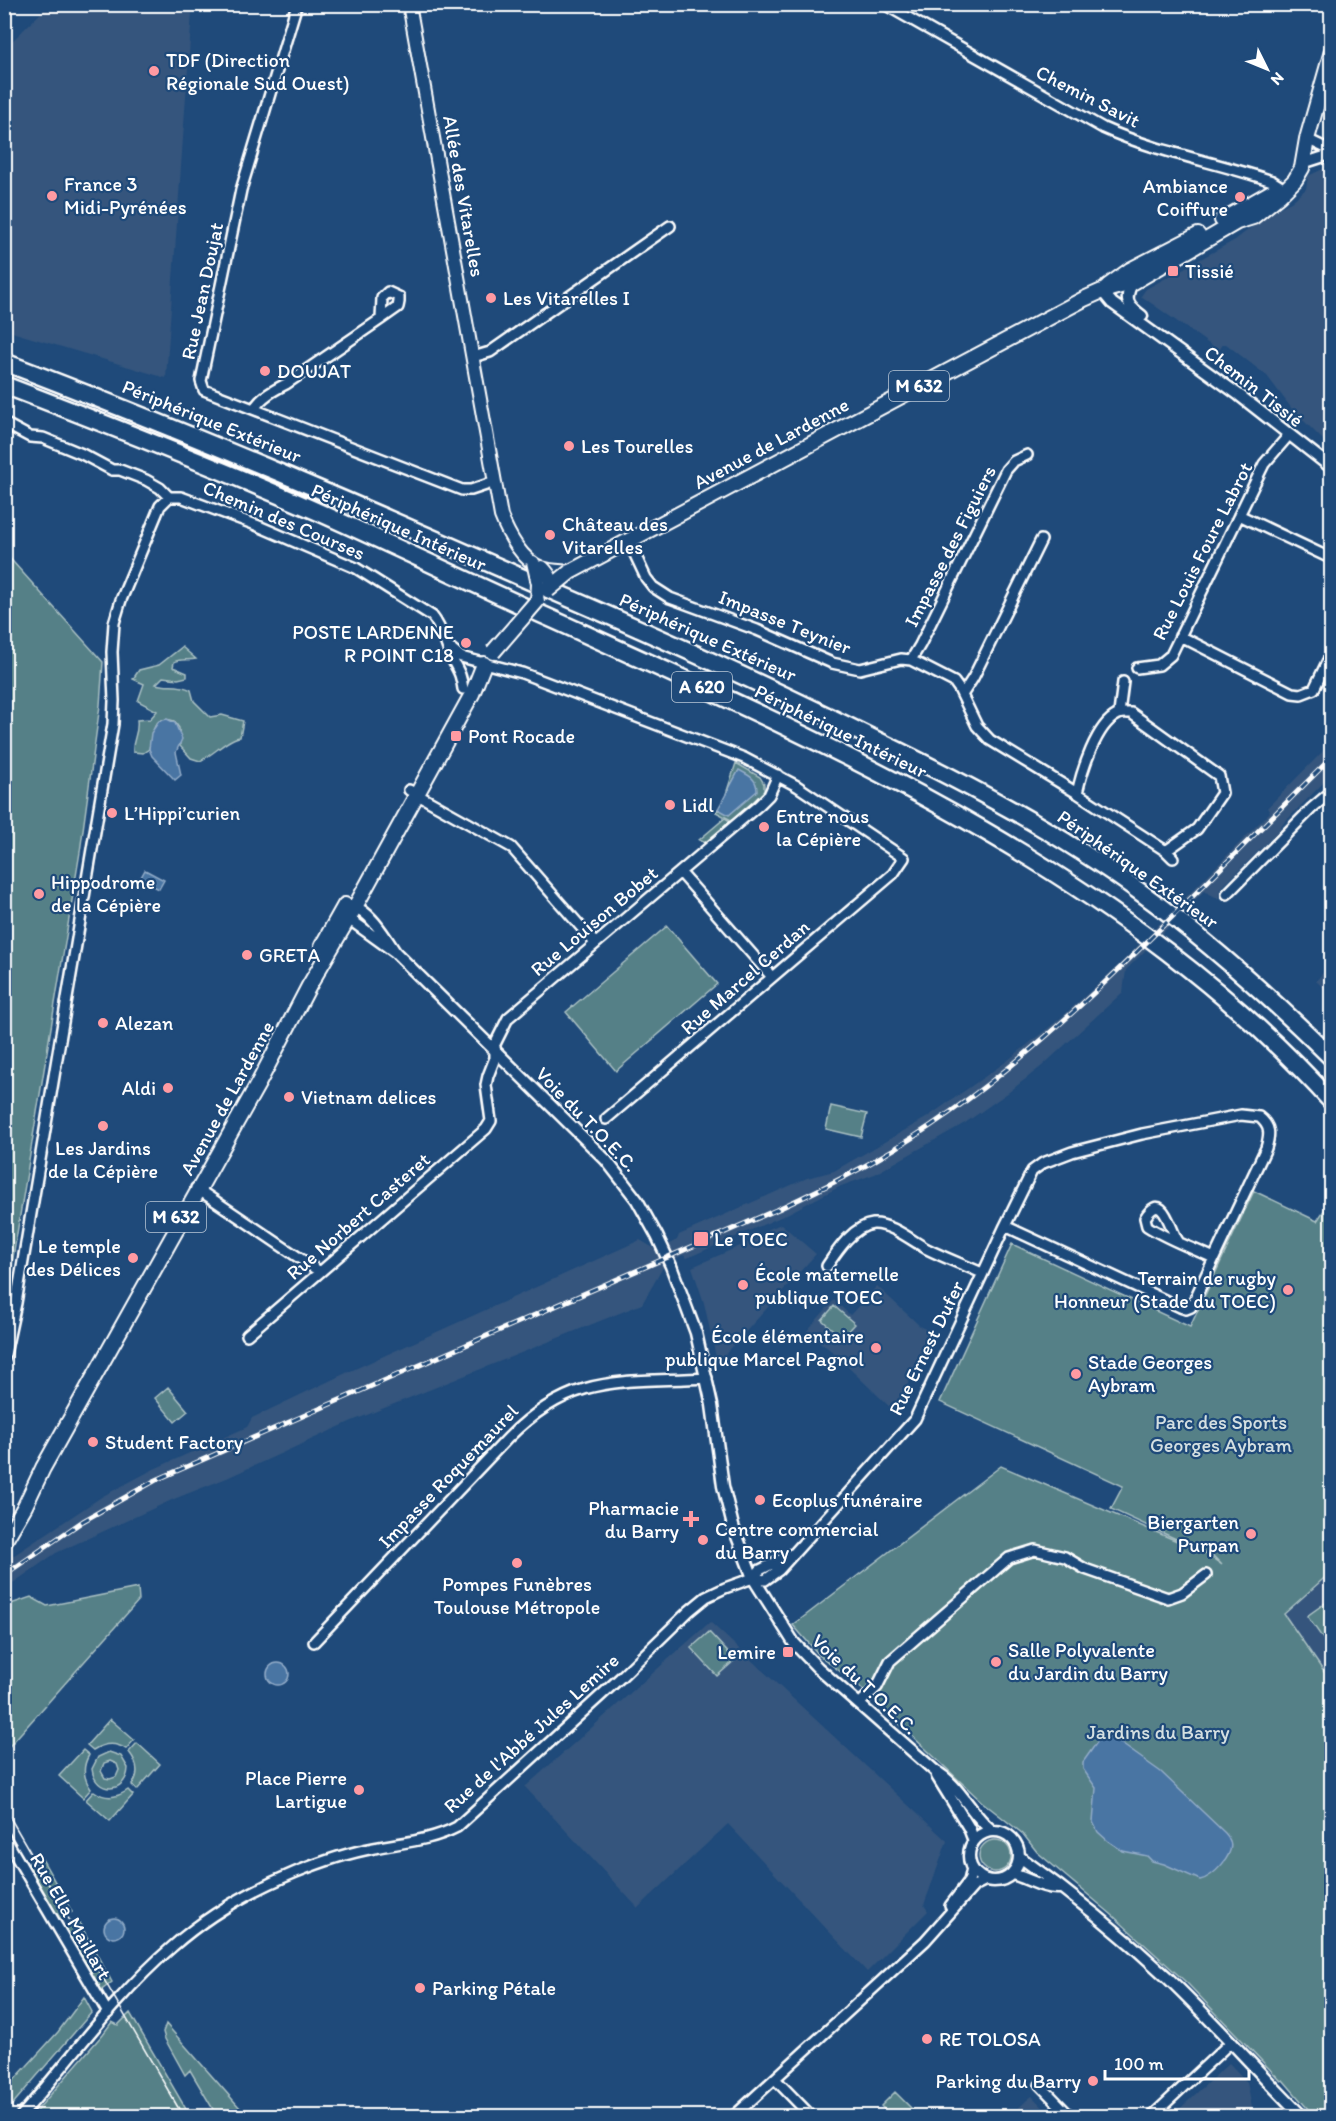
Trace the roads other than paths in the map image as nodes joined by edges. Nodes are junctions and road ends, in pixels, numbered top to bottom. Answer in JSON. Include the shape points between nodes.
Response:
{"nodes":[{"id":1,"x":297,"y":4,"type":"edge"},
{"id":2,"x":409,"y":4,"type":"edge"},
{"id":3,"x":884,"y":4,"type":"edge"},
{"id":4,"x":1332,"y":51,"type":"edge"},
{"id":5,"x":1307,"y":139,"type":"junction"},
{"id":6,"x":1332,"y":153,"type":"edge"},
{"id":7,"x":1304,"y":163,"type":"junction"},
{"id":8,"x":1280,"y":190,"type":"junction"},
{"id":9,"x":670,"y":226,"type":"dead end"},
{"id":10,"x":1132,"y":283,"type":"junction"},
{"id":11,"x":1102,"y":291,"type":"junction"},
{"id":12,"x":381,"y":319,"type":"dead end"},
{"id":13,"x":1154,"y":332,"type":"junction"},
{"id":14,"x":473,"y":357,"type":"junction"},
{"id":15,"x":4,"y":362,"type":"edge"},
{"id":16,"x":4,"y":385,"type":"edge"},
{"id":17,"x":254,"y":409,"type":"junction"},
{"id":18,"x":4,"y":423,"type":"edge"},
{"id":19,"x":1289,"y":435,"type":"junction"},
{"id":20,"x":1027,"y":455,"type":"dead end"},
{"id":21,"x":1332,"y":468,"type":"edge"},
{"id":22,"x":495,"y":482,"type":"junction"},
{"id":23,"x":169,"y":497,"type":"junction"},
{"id":24,"x":1239,"y":515,"type":"junction"},
{"id":25,"x":1041,"y":540,"type":"dead end"},
{"id":26,"x":629,"y":542,"type":"junction"},
{"id":27,"x":1332,"y":559,"type":"edge"},
{"id":28,"x":537,"y":565,"type":"junction"},
{"id":29,"x":570,"y":572,"type":"junction"},
{"id":30,"x":548,"y":590,"type":"junction"},
{"id":31,"x":537,"y":601,"type":"junction"},
{"id":32,"x":1180,"y":636,"type":"junction"},
{"id":33,"x":448,"y":646,"type":"junction"},
{"id":34,"x":1332,"y":652,"type":"edge"},
{"id":35,"x":911,"y":660,"type":"junction"},
{"id":36,"x":1137,"y":668,"type":"dead end"},
{"id":37,"x":475,"y":671,"type":"junction"},
{"id":38,"x":1123,"y":682,"type":"dead end"},
{"id":39,"x":962,"y":695,"type":"junction"},
{"id":40,"x":1119,"y":713,"type":"junction"},
{"id":41,"x":778,"y":775,"type":"junction"},
{"id":42,"x":413,"y":791,"type":"junction"},
{"id":43,"x":1332,"y":791,"type":"edge"},
{"id":44,"x":1077,"y":793,"type":"junction"},
{"id":45,"x":680,"y":872,"type":"junction"},
{"id":46,"x":1227,"y":894,"type":"dead end"},
{"id":47,"x":349,"y":911,"type":"junction"},
{"id":48,"x":595,"y":942,"type":"junction"},
{"id":49,"x":771,"y":977,"type":"junction"},
{"id":50,"x":495,"y":1051,"type":"junction"},
{"id":51,"x":1332,"y":1058,"type":"edge"},
{"id":52,"x":1332,"y":1102,"type":"edge"},
{"id":53,"x":606,"y":1119,"type":"dead end"},
{"id":54,"x":491,"y":1121,"type":"joint"},
{"id":55,"x":196,"y":1188,"type":"junction"},
{"id":56,"x":1005,"y":1226,"type":"junction"},
{"id":57,"x":1178,"y":1241,"type":"dead end"},
{"id":58,"x":1214,"y":1258,"type":"junction"},
{"id":59,"x":827,"y":1266,"type":"dead end"},
{"id":60,"x":320,"y":1272,"type":"junction"},
{"id":61,"x":982,"y":1273,"type":"junction"},
{"id":62,"x":247,"y":1335,"type":"dead end"},
{"id":63,"x":4,"y":1359,"type":"edge"},
{"id":64,"x":707,"y":1378,"type":"junction"},
{"id":65,"x":4,"y":1523,"type":"edge"},
{"id":66,"x":4,"y":1542,"type":"edge"},
{"id":67,"x":1206,"y":1575,"type":"dead end"},
{"id":68,"x":753,"y":1578,"type":"junction"},
{"id":69,"x":314,"y":1642,"type":"dead end"},
{"id":70,"x":859,"y":1704,"type":"junction"},
{"id":71,"x":934,"y":1771,"type":"junction"},
{"id":72,"x":991,"y":1830,"type":"junction"},
{"id":73,"x":4,"y":1836,"type":"edge"},
{"id":74,"x":974,"y":1841,"type":"junction"},
{"id":75,"x":1020,"y":1857,"type":"junction"},
{"id":76,"x":972,"y":1869,"type":"junction"},
{"id":77,"x":1012,"y":1874,"type":"junction"},
{"id":78,"x":986,"y":1880,"type":"junction"},
{"id":79,"x":1059,"y":1888,"type":"junction"},
{"id":80,"x":872,"y":1989,"type":"junction"},
{"id":81,"x":108,"y":2013,"type":"junction"},
{"id":82,"x":1231,"y":2042,"type":"junction"},
{"id":83,"x":776,"y":2079,"type":"junction"},
{"id":84,"x":1041,"y":2085,"type":"dead end"},
{"id":85,"x":21,"y":2116,"type":"edge"},
{"id":86,"x":734,"y":2116,"type":"edge"},
{"id":87,"x":811,"y":2116,"type":"edge"},
{"id":88,"x":1070,"y":2116,"type":"edge"},
{"id":89,"x":1152,"y":2116,"type":"edge"},
{"id":90,"x":1302,"y":2116,"type":"edge"}],
"edges":[{"from":1,"to":17,"type":"street","name":"Rue Jean Doujat","via":[[241,190],[201,381],[204,390]]},
{"from":2,"to":14,"type":"main road","name":"Allée des Vitarelles"},
{"from":3,"to":8,"type":"street","name":"Chemin Savit","via":[[1120,136],[1260,177]]},
{"from":4,"to":5,"type":"main road","name":"Avenue de Lardenne","number":"M 632"},
{"from":5,"to":6,"type":"street"},
{"from":5,"to":7,"type":"main road","name":"Avenue de Lardenne","number":"M 632"},
{"from":5,"to":8,"type":"main road","name":"Avenue de Lardenne","number":"M 632"},
{"from":6,"to":7,"type":"street"},
{"from":7,"to":8,"type":"main road","name":"Avenue de Lardenne","number":"M 632","via":[[1295,180]]},
{"from":8,"to":10,"type":"main road","name":"Avenue de Lardenne","number":"M 632","via":[[1253,217],[1227,226]]},
{"from":8,"to":11,"type":"main road","name":"Avenue de Lardenne","number":"M 632","via":[[1130,270]]},
{"from":9,"to":14,"type":"street","via":[[490,352]]},
{"from":10,"to":11,"type":"main road","name":"Avenue de Lardenne","number":"M 632"},
{"from":10,"to":13,"type":"street","name":"Chemin Tissié","via":[[1126,295],[1129,304],[1153,325]]},
{"from":11,"to":13,"type":"street","name":"Chemin Tissié","via":[[1112,303]]},
{"from":11,"to":26,"type":"main road","name":"Avenue de Lardenne","number":"M 632"},
{"from":12,"to":17,"type":"street","via":[[273,391]]},
{"from":13,"to":19,"type":"street","name":"Chemin Tissié"},
{"from":14,"to":22,"type":"main road","name":"Allée des Vitarelles"},
{"from":15,"to":51,"type":"highway","name":"Périphérique Extérieur","number":"A 620","via":[[336,495],[647,632],[940,770],[1067,843],[1143,893],[1250,980]]},
{"from":16,"to":52,"type":"highway","name":"Périphérique Intérieur","number":"A 620","via":[[318,512],[729,699],[927,797],[1063,878],[1152,941],[1254,1025]]},
{"from":17,"to":22,"type":"street","name":"Rue Jean Doujat","via":[[462,490]]},
{"from":18,"to":23,"type":"street","via":[[112,470],[154,483]]},
{"from":19,"to":21,"type":"street","name":"Chemin Tissié"},
{"from":19,"to":24,"type":"street","name":"Rue Louis Foure Labrot","via":[[1264,464]]},
{"from":20,"to":35,"type":"street","name":"Impasse des Figuiers","via":[[1006,470]]},
{"from":22,"to":28,"type":"main road","name":"Allée des Vitarelles","via":[[501,516],[514,542]]},
{"from":23,"to":33,"type":"street","name":"Chemin des Courses","via":[[182,496],[363,572],[432,616]]},
{"from":23,"to":63,"type":"street","via":[[154,517],[114,623],[113,724]]},
{"from":24,"to":27,"type":"street"},
{"from":24,"to":32,"type":"street","name":"Rue Louis Foure Labrot"},
{"from":25,"to":39,"type":"street"},
{"from":26,"to":29,"type":"main road","name":"Avenue de Lardenne","number":"M 632"},
{"from":26,"to":35,"type":"street","name":"Impasse Teynier","via":[[646,578],[670,598],[848,668]]},
{"from":28,"to":29,"type":"main road"},
{"from":28,"to":30,"type":"main road","bridge":true,"via":[[550,579]]},
{"from":28,"to":31,"type":"main road","bridge":true},
{"from":29,"to":30,"type":"main road","name":"Avenue de Lardenne","bridge":true},
{"from":30,"to":31,"type":"main road","name":"Avenue de Lardenne","bridge":true},
{"from":31,"to":37,"type":"main road","name":"Avenue de Lardenne","bridge":true},
{"from":32,"to":34,"type":"street","via":[[1301,694],[1314,689]]},
{"from":32,"to":36,"type":"street","name":"Rue Louis Foure Labrot","via":[[1171,655],[1160,665]]},
{"from":33,"to":37,"type":"street"},
{"from":33,"to":37,"type":"street","name":"Chemin des Courses","via":[[450,655]]},
{"from":35,"to":39,"type":"street","via":[[954,682]]},
{"from":37,"to":41,"type":"street","via":[[510,668]]},
{"from":37,"to":42,"type":"main road","name":"Avenue de Lardenne","number":"M 632"},
{"from":38,"to":40,"type":"street"},
{"from":39,"to":44,"type":"street","via":[[982,734]]},
{"from":40,"to":44,"type":"street","via":[[1108,721],[1084,762]]},
{"from":40,"to":44,"type":"street","via":[[1131,713],[1219,777],[1222,793],[1197,829],[1169,854]]},
{"from":41,"to":45,"type":"street","name":"Rue Louison Bobet","via":[[769,795],[759,805]]},
{"from":41,"to":49,"type":"street","name":"Rue Marcel Cerdan","via":[[904,858],[893,874]]},
{"from":42,"to":47,"type":"main road","name":"Avenue de Lardenne","number":"M 632"},
{"from":42,"to":48,"type":"street","via":[[511,847]]},
{"from":43,"to":46,"type":"street"},
{"from":45,"to":48,"type":"street","name":"Rue Louison Bobet"},
{"from":45,"to":49,"type":"street"},
{"from":47,"to":50,"type":"street","name":"Voie du T.O.E.C."},
{"from":47,"to":55,"type":"main road","name":"Avenue de Lardenne","number":"M 632"},
{"from":48,"to":50,"type":"street","name":"Rue Louison Bobet","via":[[508,1018]]},
{"from":49,"to":53,"type":"street","name":"Rue Marcel Cerdan"},
{"from":50,"to":54,"type":"street","name":"Rue Louison Bobet","via":[[486,1086]]},
{"from":50,"to":64,"type":"street","name":"Voie du T.O.E.C.","via":[[606,1160],[637,1200],[684,1299]]},
{"from":54,"to":60,"type":"street","name":"Rue Norbert Casteret"},
{"from":55,"to":60,"type":"street"},
{"from":55,"to":65,"type":"main road","name":"Avenue de Lardenne","number":"M 632"},
{"from":55,"to":66,"type":"main road","name":"Avenue de Lardenne","number":"M 632"},
{"from":56,"to":58,"type":"street","via":[[1186,1309],[1191,1307]]},
{"from":56,"to":58,"type":"street","name":"Rue Ernest Dufer","via":[[1032,1171],[1043,1163],[1142,1134],[1227,1117],[1259,1117],[1270,1131],[1268,1143]]},
{"from":56,"to":61,"type":"street","name":"Rue Ernest Dufer"},
{"from":57,"to":58,"type":"street"},
{"from":59,"to":61,"type":"street","via":[[857,1230],[873,1224],[888,1227],[926,1249]]},
{"from":60,"to":62,"type":"street","name":"Rue Norbert Casteret"},
{"from":61,"to":68,"type":"street","name":"Rue Ernest Dufer","via":[[915,1419],[780,1570],[765,1580]]},
{"from":64,"to":68,"type":"street","name":"Voie du T.O.E.C.","via":[[723,1486]]},
{"from":64,"to":69,"type":"street","name":"Impasse Roquemaurel","via":[[603,1384],[547,1404],[514,1431]]},
{"from":67,"to":70,"type":"street","via":[[1168,1598],[1085,1569],[1065,1557],[1035,1550],[1009,1558],[890,1661],[877,1688]]},
{"from":68,"to":70,"type":"street","name":"Voie du T.O.E.C.","via":[[794,1643]]},
{"from":68,"to":81,"type":"street","name":"Rue de l'Abbé Jules Lemire","via":[[706,1597],[689,1611],[457,1827],[436,1837],[334,1858],[236,1901],[173,1945]]},
{"from":70,"to":71,"type":"street","name":"Voie du T.O.E.C."},
{"from":71,"to":72,"type":"street","name":"Voie du T.O.E.C.","via":[[944,1776]]},
{"from":71,"to":74,"type":"street","name":"Voie du T.O.E.C."},
{"from":72,"to":74,"type":"street"},
{"from":72,"to":75,"type":"street","via":[[1014,1840]]},
{"from":73,"to":81,"type":"street","name":"Rue Ella Maillart"},
{"from":74,"to":76,"type":"street","via":[[969,1855]]},
{"from":75,"to":77,"type":"street"},
{"from":75,"to":79,"type":"street"},
{"from":76,"to":78,"type":"street"},
{"from":76,"to":80,"type":"street","via":[[969,1881],[945,1912]]},
{"from":77,"to":78,"type":"street","via":[[1000,1881]]},
{"from":77,"to":79,"type":"street"},
{"from":78,"to":80,"type":"street","via":[[975,1886],[926,1941]]},
{"from":79,"to":82,"type":"street","via":[[1123,1937]]},
{"from":80,"to":83,"type":"street"},
{"from":81,"to":85,"type":"street","name":"Rue de l'Abbé Jules Lemire"},
{"from":82,"to":89,"type":"street"},
{"from":82,"to":90,"type":"street"},
{"from":83,"to":86,"type":"street"},
{"from":83,"to":87,"type":"street"},
{"from":84,"to":88,"type":"street"}]}
